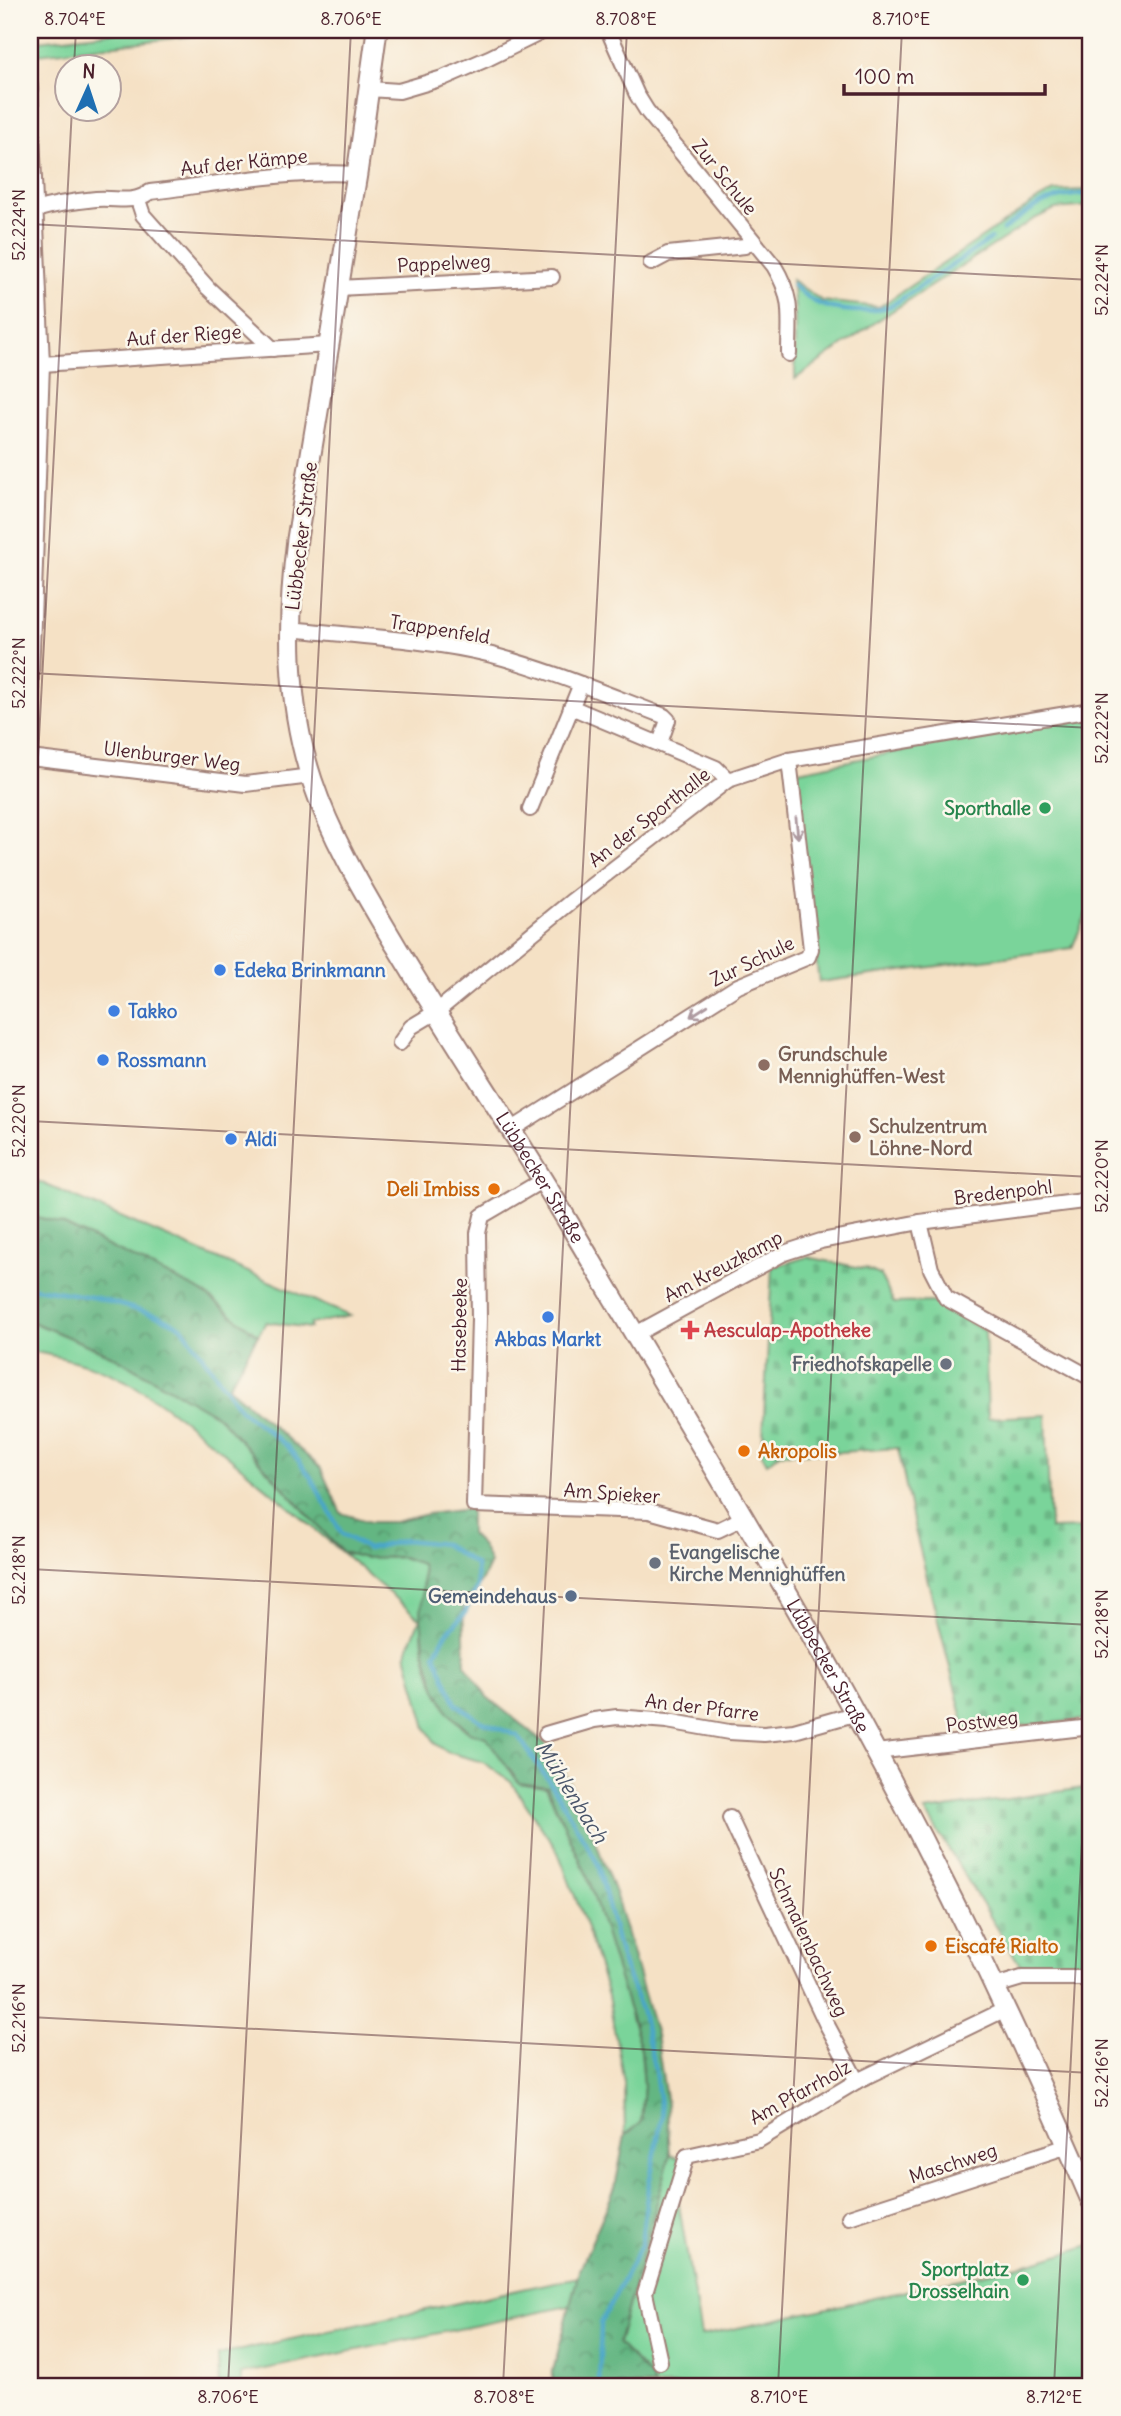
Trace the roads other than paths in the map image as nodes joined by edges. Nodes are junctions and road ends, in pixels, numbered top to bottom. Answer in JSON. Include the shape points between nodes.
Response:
{"nodes":[{"id":1,"x":377,"y":30,"type":"edge"},
{"id":2,"x":546,"y":30,"type":"edge"},
{"id":3,"x":608,"y":30,"type":"edge"},
{"id":4,"x":30,"y":86,"type":"edge"},
{"id":5,"x":369,"y":89,"type":"junction"},
{"id":6,"x":357,"y":174,"type":"junction"},
{"id":7,"x":138,"y":200,"type":"junction"},
{"id":8,"x":35,"y":210,"type":"junction"},
{"id":9,"x":752,"y":240,"type":"junction"},
{"id":10,"x":651,"y":263,"type":"dead end"},
{"id":11,"x":552,"y":277,"type":"dead end"},
{"id":12,"x":338,"y":288,"type":"junction"},
{"id":13,"x":328,"y":345,"type":"junction"},
{"id":14,"x":273,"y":349,"type":"junction"},
{"id":15,"x":789,"y":354,"type":"dead end"},
{"id":16,"x":43,"y":363,"type":"junction"},
{"id":17,"x":290,"y":629,"type":"junction"},
{"id":18,"x":581,"y":684,"type":"junction"},
{"id":19,"x":30,"y":707,"type":"edge"},
{"id":20,"x":571,"y":707,"type":"junction"},
{"id":21,"x":1091,"y":710,"type":"edge"},
{"id":22,"x":660,"y":743,"type":"junction"},
{"id":23,"x":30,"y":758,"type":"edge"},
{"id":24,"x":789,"y":760,"type":"junction"},
{"id":25,"x":311,"y":776,"type":"junction"},
{"id":26,"x":729,"y":780,"type":"junction"},
{"id":27,"x":530,"y":809,"type":"dead end"},
{"id":28,"x":436,"y":1012,"type":"junction"},
{"id":29,"x":400,"y":1042,"type":"dead end"},
{"id":30,"x":512,"y":1130,"type":"junction"},
{"id":31,"x":543,"y":1180,"type":"junction"},
{"id":32,"x":1091,"y":1200,"type":"edge"},
{"id":33,"x":920,"y":1222,"type":"junction"},
{"id":34,"x":634,"y":1335,"type":"junction"},
{"id":35,"x":1091,"y":1378,"type":"edge"},
{"id":36,"x":474,"y":1505,"type":"joint"},
{"id":37,"x":743,"y":1518,"type":"junction"},
{"id":38,"x":855,"y":1714,"type":"junction"},
{"id":39,"x":1091,"y":1727,"type":"edge"},
{"id":40,"x":545,"y":1734,"type":"dead end"},
{"id":41,"x":876,"y":1752,"type":"junction"},
{"id":42,"x":730,"y":1818,"type":"dead end"},
{"id":43,"x":1091,"y":1978,"type":"edge"},
{"id":44,"x":995,"y":1986,"type":"junction"},
{"id":45,"x":1006,"y":2009,"type":"junction"},
{"id":46,"x":857,"y":2081,"type":"junction"},
{"id":47,"x":1068,"y":2146,"type":"junction"},
{"id":48,"x":1091,"y":2200,"type":"edge"},
{"id":49,"x":849,"y":2217,"type":"dead end"},
{"id":50,"x":660,"y":2362,"type":"dead end"}],
"edges":[{"from":1,"to":5,"type":"main road","name":"Lübbecker Straße"},
{"from":2,"to":5,"type":"street","via":[[443,78],[399,91]]},
{"from":3,"to":9,"type":"street","name":"Zur Schule","via":[[647,111]]},
{"from":4,"to":8,"type":"street"},
{"from":5,"to":6,"type":"main road","name":"Lübbecker Straße"},
{"from":6,"to":7,"type":"street","name":"Auf der Kämpe","via":[[326,172],[163,190]]},
{"from":6,"to":12,"type":"main road","name":"Lübbecker Straße"},
{"from":7,"to":8,"type":"street","name":"Auf der Kämpe","via":[[100,199]]},
{"from":7,"to":14,"type":"street","via":[[143,215],[208,288]]},
{"from":8,"to":16,"type":"street"},
{"from":9,"to":10,"type":"street","via":[[745,246],[668,254]]},
{"from":9,"to":15,"type":"street","name":"Zur Schule","via":[[774,266],[789,297]]},
{"from":11,"to":12,"type":"street","name":"Pappelweg"},
{"from":12,"to":13,"type":"main road","name":"Lübbecker Straße"},
{"from":13,"to":14,"type":"street","name":"Auf der Riege"},
{"from":13,"to":17,"type":"main road","name":"Lübbecker Straße","via":[[297,539]]},
{"from":14,"to":16,"type":"street","name":"Auf der Riege"},
{"from":16,"to":19,"type":"street"},
{"from":17,"to":18,"type":"street","name":"Trappenfeld","via":[[492,655]]},
{"from":17,"to":25,"type":"main road","name":"Lübbecker Straße","via":[[296,712]]},
{"from":18,"to":20,"type":"street"},
{"from":18,"to":22,"type":"street","name":"Trappenfeld","via":[[664,716],[668,720]]},
{"from":20,"to":22,"type":"street"},
{"from":20,"to":27,"type":"street"},
{"from":21,"to":24,"type":"street","name":"An der Sporthalle"},
{"from":22,"to":26,"type":"street","via":[[716,768]]},
{"from":23,"to":25,"type":"street","name":"Ulenburger Weg","via":[[246,784]]},
{"from":24,"to":26,"type":"street","name":"An der Sporthalle"},
{"from":24,"to":30,"type":"street","name":"Zur Schule","one_way":true,"via":[[811,949],[808,957],[738,986]]},
{"from":25,"to":28,"type":"main road","name":"Lübbecker Straße","via":[[355,878]]},
{"from":26,"to":28,"type":"street","name":"An der Sporthalle"},
{"from":28,"to":29,"type":"street","via":[[411,1027]]},
{"from":28,"to":30,"type":"main road","name":"Lübbecker Straße"},
{"from":30,"to":31,"type":"main road","name":"Lübbecker Straße"},
{"from":31,"to":34,"type":"main road","name":"Lübbecker Straße"},
{"from":31,"to":36,"type":"street","name":"Hasebeeke","via":[[482,1216],[478,1233]]},
{"from":32,"to":33,"type":"street","name":"Bredenpohl"},
{"from":33,"to":34,"type":"street","name":"Am Kreuzkamp","via":[[853,1233],[783,1252]]},
{"from":33,"to":35,"type":"street","via":[[931,1269],[946,1298]]},
{"from":34,"to":37,"type":"main road","name":"Lübbecker Straße"},
{"from":36,"to":37,"type":"street","name":"Am Spieker","via":[[649,1511],[719,1530]]},
{"from":37,"to":38,"type":"main road","name":"Lübbecker Straße"},
{"from":38,"to":40,"type":"street","name":"An der Pfarre","via":[[794,1731],[764,1734],[617,1717]]},
{"from":38,"to":41,"type":"main road","name":"Lübbecker Straße"},
{"from":39,"to":41,"type":"street","name":"Postweg"},
{"from":41,"to":44,"type":"main road","name":"Lübbecker Straße"},
{"from":42,"to":46,"type":"street","name":"Schmalenbachweg","via":[[825,2023]]},
{"from":43,"to":44,"type":"street","via":[[1021,1978]]},
{"from":44,"to":45,"type":"main road","name":"Lübbecker Straße"},
{"from":45,"to":46,"type":"street","name":"Am Pfarrholz"},
{"from":45,"to":47,"type":"main road","name":"Lübbecker Straße"},
{"from":46,"to":50,"type":"street","name":"Am Pfarrholz","via":[[758,2140],[687,2156],[645,2293]]},
{"from":47,"to":48,"type":"main road","name":"Lübbecker Straße"},
{"from":47,"to":49,"type":"street","name":"Maschweg"}]}
